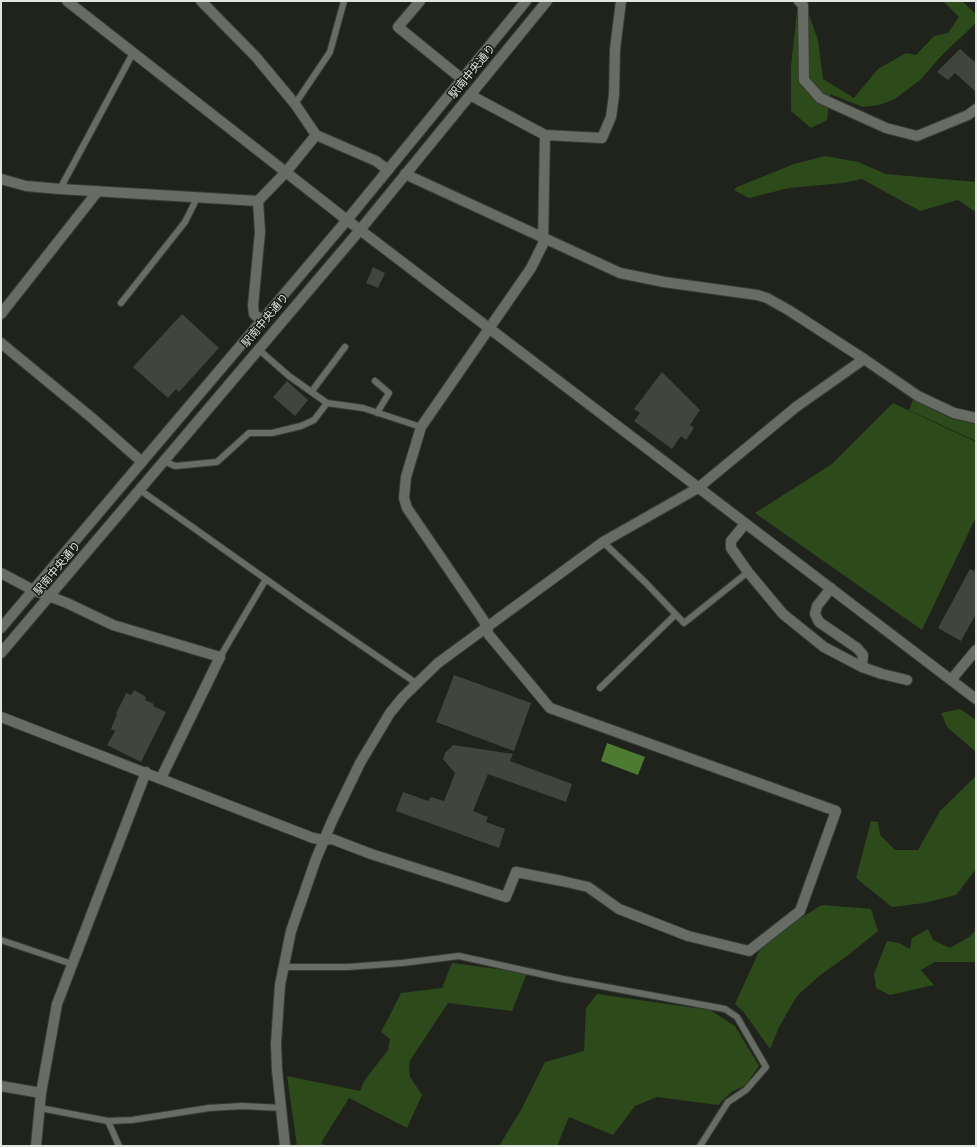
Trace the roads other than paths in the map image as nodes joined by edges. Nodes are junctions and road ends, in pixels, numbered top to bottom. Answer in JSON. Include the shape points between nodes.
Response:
{"nodes":[{"id":1,"x":67,"y":1,"type":"edge"},
{"id":2,"x":201,"y":1,"type":"edge"},
{"id":3,"x":344,"y":1,"type":"edge"},
{"id":4,"x":420,"y":1,"type":"edge"},
{"id":5,"x":526,"y":1,"type":"edge"},
{"id":6,"x":547,"y":1,"type":"edge"},
{"id":7,"x":621,"y":1,"type":"edge"},
{"id":8,"x":799,"y":1,"type":"edge"},
{"id":9,"x":133,"y":53,"type":"junction"},
{"id":10,"x":462,"y":79,"type":"junction"},
{"id":11,"x":470,"y":95,"type":"junction"},
{"id":12,"x":295,"y":104,"type":"junction"},
{"id":13,"x":976,"y":109,"type":"edge"},
{"id":14,"x":316,"y":135,"type":"junction"},
{"id":15,"x":545,"y":135,"type":"junction"},
{"id":16,"x":388,"y":170,"type":"junction"},
{"id":17,"x":286,"y":172,"type":"junction"},
{"id":18,"x":405,"y":174,"type":"junction"},
{"id":19,"x":1,"y":179,"type":"edge"},
{"id":20,"x":60,"y":189,"type":"junction"},
{"id":21,"x":98,"y":192,"type":"junction"},
{"id":22,"x":196,"y":198,"type":"junction"},
{"id":23,"x":258,"y":201,"type":"junction"},
{"id":24,"x":347,"y":220,"type":"junction"},
{"id":25,"x":360,"y":230,"type":"junction"},
{"id":26,"x":544,"y":237,"type":"junction"},
{"id":27,"x":121,"y":303,"type":"dead end"},
{"id":28,"x":1,"y":314,"type":"edge"},
{"id":29,"x":262,"y":321,"type":"junction"},
{"id":30,"x":489,"y":327,"type":"junction"},
{"id":31,"x":1,"y":343,"type":"edge"},
{"id":32,"x":346,"y":347,"type":"dead end"},
{"id":33,"x":258,"y":349,"type":"junction"},
{"id":34,"x":864,"y":358,"type":"junction"},
{"id":35,"x":375,"y":381,"type":"dead end"},
{"id":36,"x":312,"y":391,"type":"junction"},
{"id":37,"x":327,"y":403,"type":"junction"},
{"id":38,"x":377,"y":413,"type":"junction"},
{"id":39,"x":976,"y":418,"type":"edge"},
{"id":40,"x":421,"y":427,"type":"junction"},
{"id":41,"x":164,"y":461,"type":"junction"},
{"id":42,"x":142,"y":462,"type":"junction"},
{"id":43,"x":698,"y":488,"type":"junction"},
{"id":44,"x":140,"y":490,"type":"junction"},
{"id":45,"x":745,"y":524,"type":"junction"},
{"id":46,"x":603,"y":542,"type":"junction"},
{"id":47,"x":748,"y":572,"type":"junction"},
{"id":48,"x":3,"y":576,"type":"edge"},
{"id":49,"x":266,"y":579,"type":"junction"},
{"id":50,"x":831,"y":588,"type":"junction"},
{"id":51,"x":34,"y":590,"type":"junction"},
{"id":52,"x":50,"y":596,"type":"junction"},
{"id":53,"x":675,"y":615,"type":"junction"},
{"id":54,"x":1,"y":628,"type":"edge"},
{"id":55,"x":486,"y":628,"type":"junction"},
{"id":56,"x":976,"y":650,"type":"edge"},
{"id":57,"x":1,"y":654,"type":"edge"},
{"id":58,"x":220,"y":658,"type":"junction"},
{"id":59,"x":862,"y":667,"type":"junction"},
{"id":60,"x":907,"y":680,"type":"dead end"},
{"id":61,"x":951,"y":680,"type":"junction"},
{"id":62,"x":416,"y":683,"type":"junction"},
{"id":63,"x":600,"y":688,"type":"dead end"},
{"id":64,"x":976,"y":699,"type":"edge"},
{"id":65,"x":1,"y":717,"type":"edge"},
{"id":66,"x":146,"y":772,"type":"junction"},
{"id":67,"x":161,"y":778,"type":"junction"},
{"id":68,"x":324,"y":840,"type":"junction"},
{"id":69,"x":1,"y":940,"type":"edge"},
{"id":70,"x":72,"y":964,"type":"junction"},
{"id":71,"x":283,"y":966,"type":"junction"},
{"id":72,"x":1,"y":1086,"type":"edge"},
{"id":73,"x":41,"y":1093,"type":"junction"},
{"id":74,"x":40,"y":1108,"type":"junction"},
{"id":75,"x":282,"y":1108,"type":"junction"},
{"id":76,"x":108,"y":1121,"type":"junction"},
{"id":77,"x":36,"y":1146,"type":"edge"},
{"id":78,"x":118,"y":1146,"type":"edge"},
{"id":79,"x":285,"y":1146,"type":"edge"},
{"id":80,"x":700,"y":1146,"type":"edge"}],
"edges":[{"from":1,"to":9,"type":"street"},
{"from":2,"to":12,"type":"street","via":[[256,57]]},
{"from":3,"to":12,"type":"lane","via":[[330,52]]},
{"from":4,"to":10,"type":"street","via":[[398,27]]},
{"from":5,"to":10,"type":"street","name":"駅南中央通り"},
{"from":6,"to":11,"type":"street","name":"駅南中央通り"},
{"from":7,"to":15,"type":"street","via":[[611,118],[602,138]]},
{"from":8,"to":13,"type":"street","via":[[803,5],[804,80],[820,98],[886,128],[917,136],[968,115]]},
{"from":9,"to":17,"type":"street"},
{"from":9,"to":20,"type":"lane"},
{"from":10,"to":16,"type":"street","name":"駅南中央通り"},
{"from":11,"to":15,"type":"street"},
{"from":11,"to":18,"type":"street","name":"駅南中央通り"},
{"from":12,"to":14,"type":"street"},
{"from":14,"to":16,"type":"street","via":[[376,161]]},
{"from":14,"to":17,"type":"street"},
{"from":15,"to":26,"type":"street"},
{"from":16,"to":24,"type":"street","name":"駅南中央通り"},
{"from":17,"to":23,"type":"street"},
{"from":17,"to":24,"type":"street"},
{"from":18,"to":25,"type":"street","name":"駅南中央通り"},
{"from":18,"to":26,"type":"street"},
{"from":19,"to":20,"type":"street","via":[[26,186]]},
{"from":20,"to":21,"type":"street"},
{"from":21,"to":22,"type":"street"},
{"from":21,"to":28,"type":"street"},
{"from":22,"to":23,"type":"street"},
{"from":22,"to":27,"type":"lane","via":[[185,222]]},
{"from":23,"to":29,"type":"street","via":[[260,232],[253,306],[254,314]]},
{"from":24,"to":25,"type":"street"},
{"from":24,"to":29,"type":"street","name":"駅南中央通り"},
{"from":25,"to":30,"type":"street"},
{"from":25,"to":33,"type":"street","name":"駅南中央通り"},
{"from":26,"to":30,"type":"street","via":[[531,268]]},
{"from":26,"to":34,"type":"street","via":[[635,278],[767,298]]},
{"from":29,"to":42,"type":"street","name":"駅南中央通り"},
{"from":30,"to":40,"type":"street"},
{"from":30,"to":43,"type":"street"},
{"from":31,"to":42,"type":"street"},
{"from":32,"to":36,"type":"lane"},
{"from":33,"to":36,"type":"lane","via":[[289,376]]},
{"from":33,"to":41,"type":"street","name":"駅南中央通り"},
{"from":34,"to":39,"type":"street","via":[[918,396],[954,413]]},
{"from":34,"to":43,"type":"street","via":[[796,407]]},
{"from":35,"to":38,"type":"lane","via":[[389,393]]},
{"from":36,"to":37,"type":"lane"},
{"from":37,"to":38,"type":"lane","via":[[363,408]]},
{"from":37,"to":41,"type":"lane","via":[[314,420],[301,426],[272,433],[249,433],[217,462],[175,466]]},
{"from":38,"to":40,"type":"lane"},
{"from":40,"to":55,"type":"street","via":[[406,477],[404,498],[407,508],[484,621]]},
{"from":41,"to":44,"type":"street","name":"駅南中央通り"},
{"from":42,"to":51,"type":"street","name":"駅南中央通り"},
{"from":43,"to":45,"type":"street"},
{"from":43,"to":46,"type":"street"},
{"from":44,"to":49,"type":"lane"},
{"from":44,"to":52,"type":"street","name":"駅南中央通り"},
{"from":45,"to":47,"type":"street","via":[[731,541],[731,548]]},
{"from":45,"to":50,"type":"street"},
{"from":46,"to":53,"type":"lane"},
{"from":46,"to":55,"type":"street"},
{"from":47,"to":53,"type":"lane","via":[[684,623]]},
{"from":47,"to":59,"type":"street","via":[[783,614],[803,631],[824,647]]},
{"from":48,"to":51,"type":"street"},
{"from":49,"to":58,"type":"lane"},
{"from":49,"to":62,"type":"lane"},
{"from":50,"to":59,"type":"street","via":[[817,606],[815,614],[819,622],[857,648],[863,655]]},
{"from":50,"to":61,"type":"street"},
{"from":51,"to":52,"type":"street"},
{"from":51,"to":54,"type":"street","name":"駅南中央通り"},
{"from":52,"to":57,"type":"street","name":"駅南中央通り"},
{"from":52,"to":58,"type":"street","via":[[113,625]]},
{"from":53,"to":63,"type":"lane"},
{"from":55,"to":62,"type":"street","via":[[438,663]]},
{"from":55,"to":68,"type":"street","via":[[489,635],[550,708],[836,811],[800,911],[749,951],[688,936],[619,909],[588,887],[516,872],[506,897],[332,839]]},
{"from":56,"to":61,"type":"street"},
{"from":58,"to":67,"type":"street"},
{"from":59,"to":60,"type":"street"},
{"from":61,"to":64,"type":"street"},
{"from":62,"to":68,"type":"street","via":[[390,713],[373,741]]},
{"from":65,"to":66,"type":"street"},
{"from":66,"to":67,"type":"street"},
{"from":66,"to":70,"type":"street"},
{"from":67,"to":68,"type":"street","via":[[313,838]]},
{"from":68,"to":71,"type":"street","via":[[291,931]]},
{"from":69,"to":70,"type":"lane"},
{"from":70,"to":73,"type":"street","via":[[57,1004]]},
{"from":71,"to":75,"type":"street","via":[[276,1043]]},
{"from":71,"to":80,"type":"lane","via":[[348,967],[402,964],[459,956],[563,979],[725,1009],[737,1017],[766,1067],[746,1090],[728,1102]]},
{"from":72,"to":73,"type":"street"},
{"from":73,"to":74,"type":"street"},
{"from":74,"to":76,"type":"lane"},
{"from":74,"to":77,"type":"street"},
{"from":75,"to":76,"type":"lane","via":[[209,1108],[132,1120]]},
{"from":75,"to":79,"type":"street"},
{"from":76,"to":78,"type":"lane"}]}
